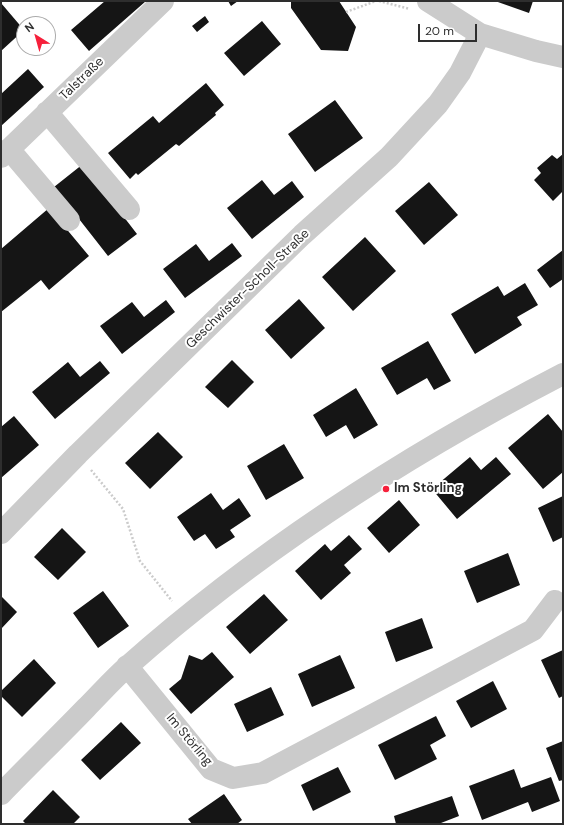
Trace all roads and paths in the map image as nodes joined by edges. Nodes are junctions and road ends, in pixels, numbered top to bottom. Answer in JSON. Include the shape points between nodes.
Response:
{"nodes":[{"id":1,"x":163,"y":1,"type":"edge"},
{"id":2,"x":376,"y":1,"type":"edge"},
{"id":3,"x":428,"y":1,"type":"edge"},
{"id":4,"x":346,"y":12,"type":"dead end"},
{"id":5,"x":480,"y":34,"type":"junction"},
{"id":6,"x":563,"y":57,"type":"edge"},
{"id":7,"x":47,"y":112,"type":"junction"},
{"id":8,"x":5,"y":153,"type":"edge"},
{"id":9,"x":129,"y":209,"type":"dead end"},
{"id":10,"x":69,"y":220,"type":"dead end"},
{"id":11,"x":563,"y":374,"type":"edge"},
{"id":12,"x":78,"y":454,"type":"junction"},
{"id":13,"x":1,"y":533,"type":"edge"},
{"id":14,"x":555,"y":600,"type":"dead end"},
{"id":15,"x":186,"y":618,"type":"junction"},
{"id":16,"x":127,"y":666,"type":"junction"},
{"id":17,"x":1,"y":794,"type":"edge"}],
"edges":[{"from":1,"to":7,"type":"street","name":"Talstraße"},
{"from":2,"to":4,"type":"path"},
{"from":3,"to":5,"type":"street"},
{"from":5,"to":6,"type":"street"},
{"from":5,"to":12,"type":"street","name":"Geschwister-Scholl-Straße","via":[[460,73],[438,104],[389,157],[302,235]]},
{"from":7,"to":8,"type":"street","name":"Talstraße"},
{"from":7,"to":9,"type":"street"},
{"from":8,"to":10,"type":"street"},
{"from":11,"to":15,"type":"street","via":[[470,423],[380,478],[258,561]]},
{"from":12,"to":13,"type":"street","name":"Geschwister-Scholl-Straße"},
{"from":12,"to":15,"type":"path","via":[[124,509],[140,561]]},
{"from":14,"to":16,"type":"street","name":"Im Störling","via":[[533,630],[263,773],[234,778],[211,769]]},
{"from":15,"to":16,"type":"street"},
{"from":16,"to":17,"type":"street"}]}
